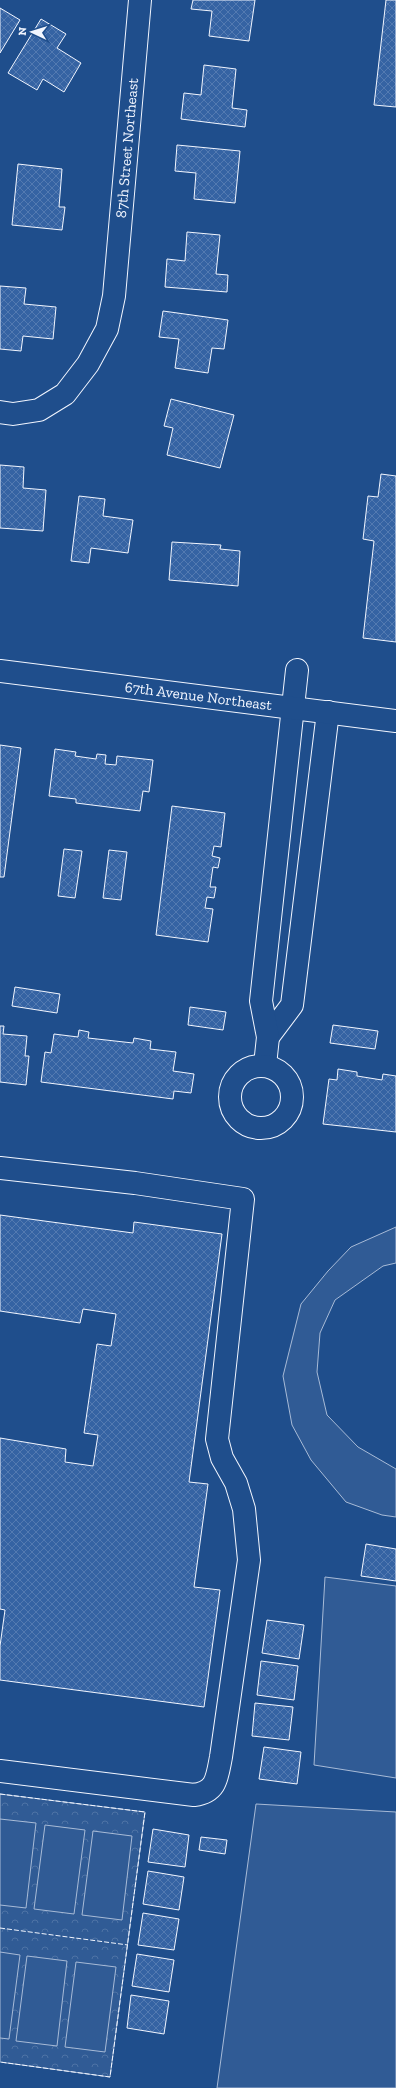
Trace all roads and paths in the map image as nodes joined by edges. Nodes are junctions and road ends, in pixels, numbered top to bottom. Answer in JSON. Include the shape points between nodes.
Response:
{"nodes":[{"id":1,"x":140,"y":0,"type":"edge"},
{"id":2,"x":0,"y":412,"type":"edge"},
{"id":3,"x":297,"y":670,"type":"dead end"},
{"id":4,"x":0,"y":671,"type":"edge"},
{"id":5,"x":293,"y":708,"type":"junction"},
{"id":6,"x":328,"y":712,"type":"junction"},
{"id":7,"x":396,"y":721,"type":"edge"},
{"id":8,"x":261,"y":1001,"type":"junction"},
{"id":9,"x":292,"y":1005,"type":"junction"},
{"id":10,"x":268,"y":1038,"type":"junction"},
{"id":11,"x":265,"y":1065,"type":"dead end"},
{"id":12,"x":0,"y":1168,"type":"edge"},
{"id":13,"x":0,"y":1771,"type":"edge"}],
"edges":[{"from":1,"to":2,"type":"street","name":"87th Street Northeast","via":[[114,296],[107,329],[88,364],[65,394],[39,410],[13,414]]},
{"from":3,"to":5,"type":"street"},
{"from":4,"to":5,"type":"street","name":"67th Avenue Northeast"},
{"from":5,"to":6,"type":"street","name":"67th Avenue Northeast"},
{"from":5,"to":8,"type":"street"},
{"from":6,"to":7,"type":"street","name":"67th Avenue Northeast"},
{"from":6,"to":9,"type":"street"},
{"from":8,"to":9,"type":"street"},
{"from":8,"to":10,"type":"street"},
{"from":9,"to":10,"type":"street"},
{"from":10,"to":11,"type":"street"},
{"from":12,"to":13,"type":"street","via":[[243,1198],[217,1439],[222,1458],[236,1483],[244,1509],[249,1560],[221,1757],[216,1782],[205,1794],[194,1795]]}]}
